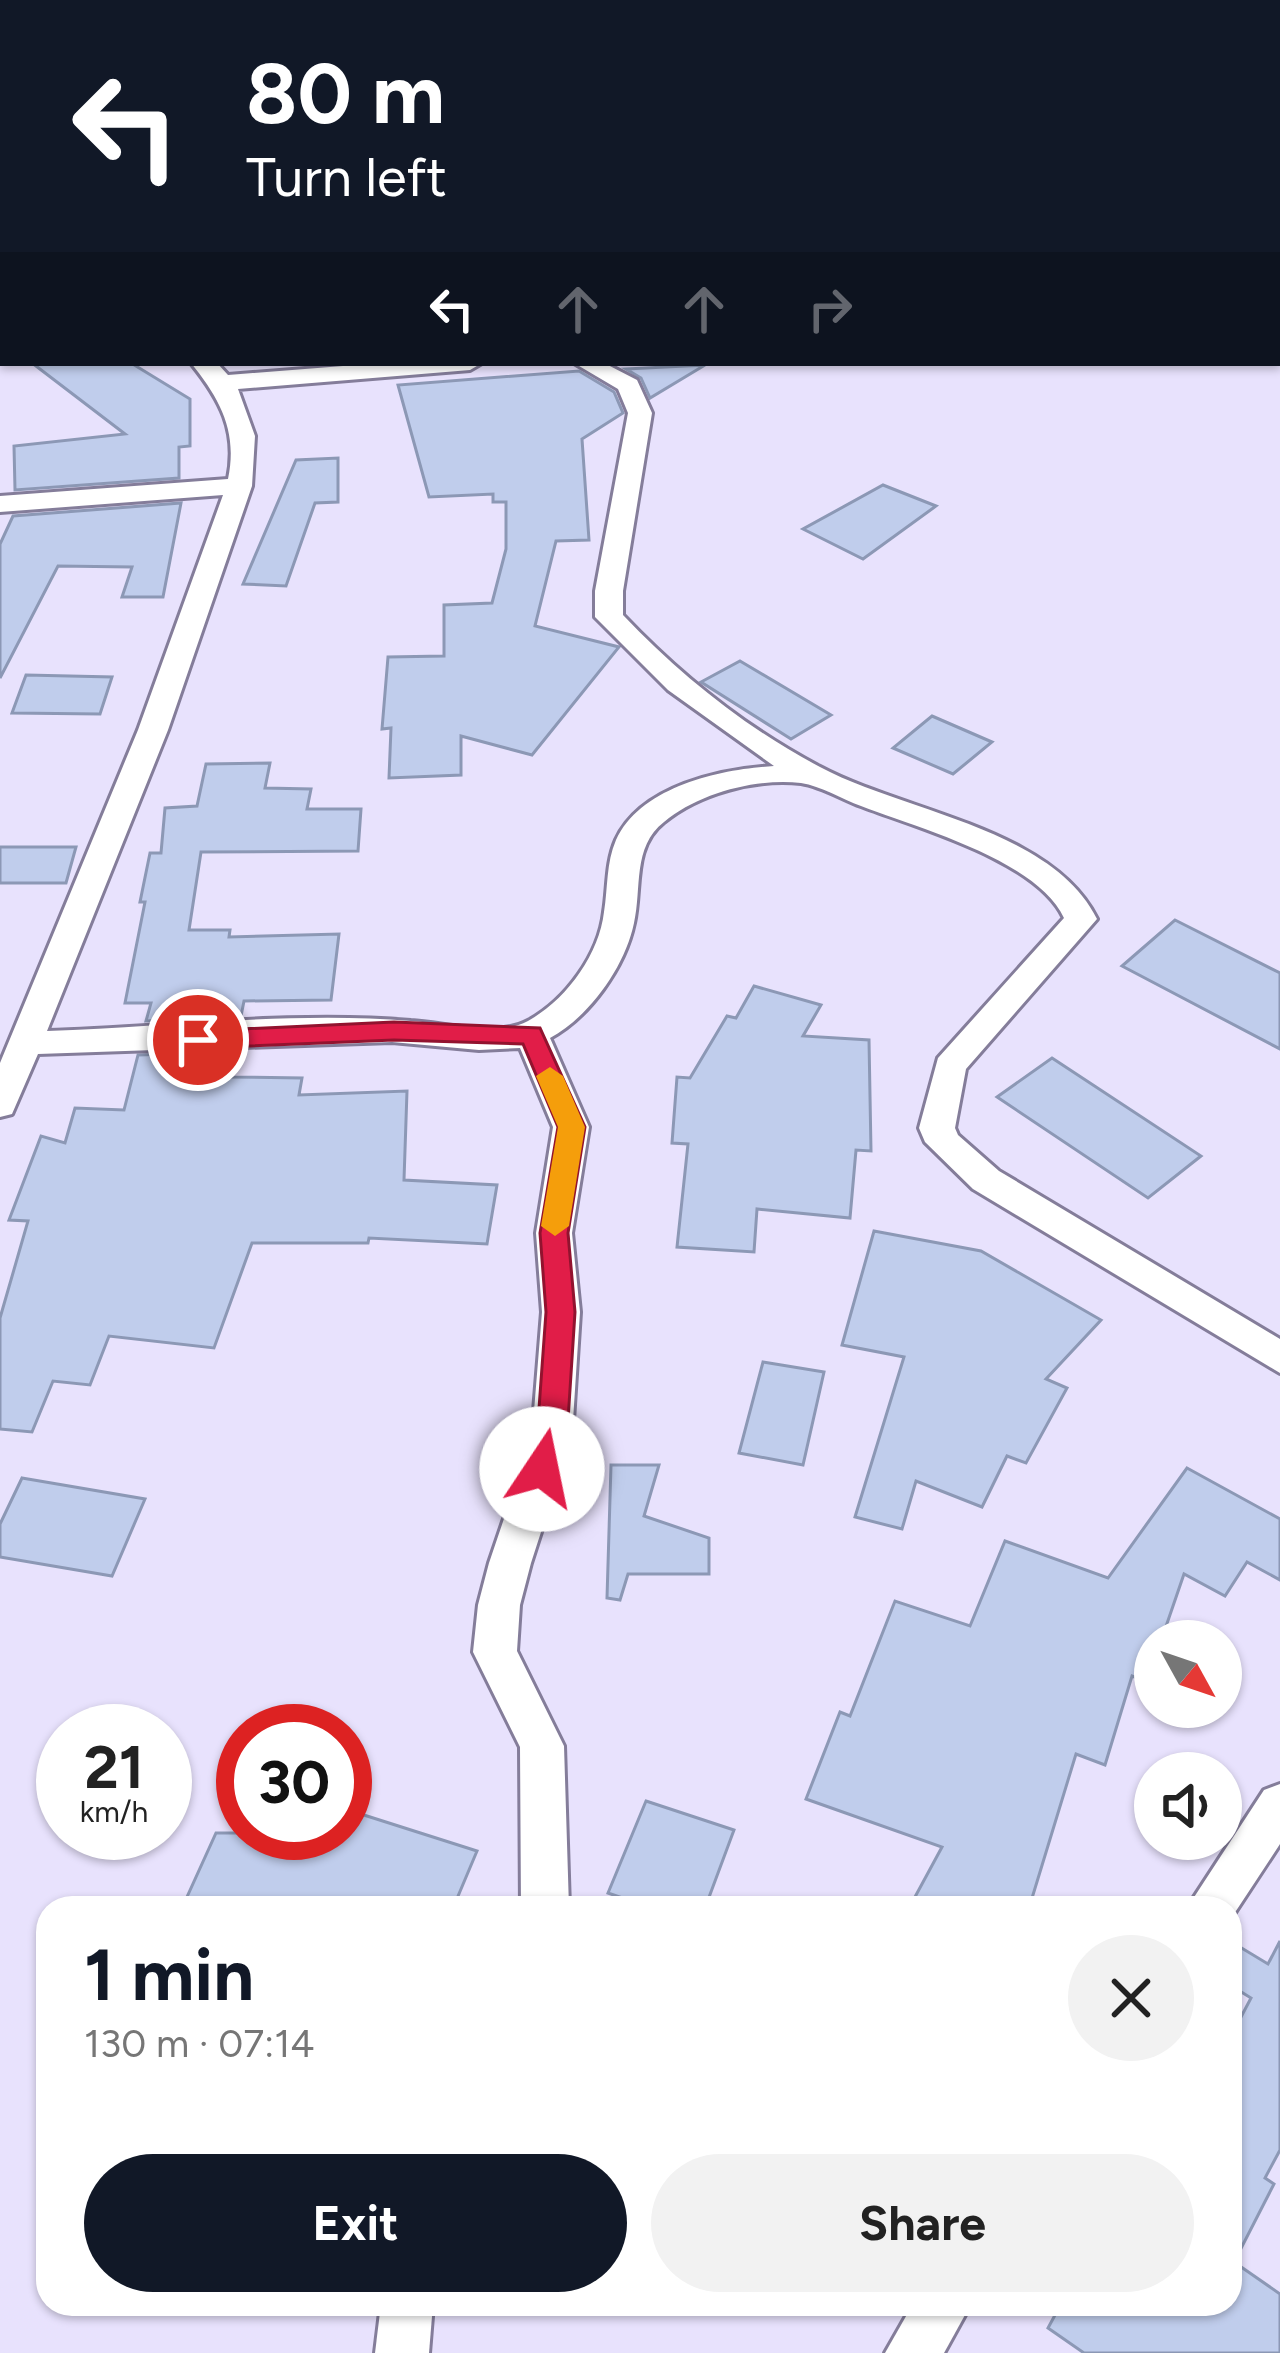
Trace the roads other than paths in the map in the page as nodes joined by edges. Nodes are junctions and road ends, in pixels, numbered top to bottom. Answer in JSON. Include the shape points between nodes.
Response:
{"nodes":[{"id":1,"x":393,"y":366,"type":"edge"},
{"id":2,"x":592,"y":366,"type":"edge"},
{"id":3,"x":213,"y":373,"type":"edge"},
{"id":4,"x":239,"y":486,"type":"junction"},
{"id":5,"x":0,"y":504,"type":"edge"},
{"id":6,"x":811,"y":775,"type":"junction"},
{"id":7,"x":531,"y":1034,"type":"junction"},
{"id":8,"x":25,"y":1042,"type":"junction"},
{"id":9,"x":0,"y":1105,"type":"edge"},
{"id":10,"x":1280,"y":1358,"type":"edge"},
{"id":11,"x":1280,"y":1805,"type":"edge"},
{"id":12,"x":545,"y":1896,"type":"edge"},
{"id":13,"x":1219,"y":1896,"type":"edge"},
{"id":14,"x":406,"y":2316,"type":"edge"},
{"id":15,"x":937,"y":2316,"type":"edge"},
{"id":16,"x":402,"y":2353,"type":"edge"},
{"id":17,"x":912,"y":2353,"type":"edge"}],
"edges":[{"from":1,"to":3,"type":"street"},
{"from":2,"to":6,"type":"street","via":[[628,385],[640,413],[609,617],[664,676]]},
{"from":3,"to":4,"type":"street","via":[[243,434]]},
{"from":4,"to":5,"type":"street"},
{"from":4,"to":8,"type":"street","via":[[153,730]]},
{"from":6,"to":7,"type":"street","via":[[724,782],[650,818],[634,835],[607,949],[576,1004]]},
{"from":6,"to":10,"type":"street","via":[[1062,883],[1081,919],[950,1066],[937,1128],[943,1142],[986,1180]]},
{"from":7,"to":8,"type":"street"},
{"from":7,"to":12,"type":"street","via":[[571,1127],[554,1233],[560,1334],[552,1436],[505,1584],[495,1652],[542,1746]]},
{"from":8,"to":9,"type":"street"},
{"from":11,"to":13,"type":"street"},
{"from":14,"to":16,"type":"street"},
{"from":15,"to":17,"type":"street"}]}
